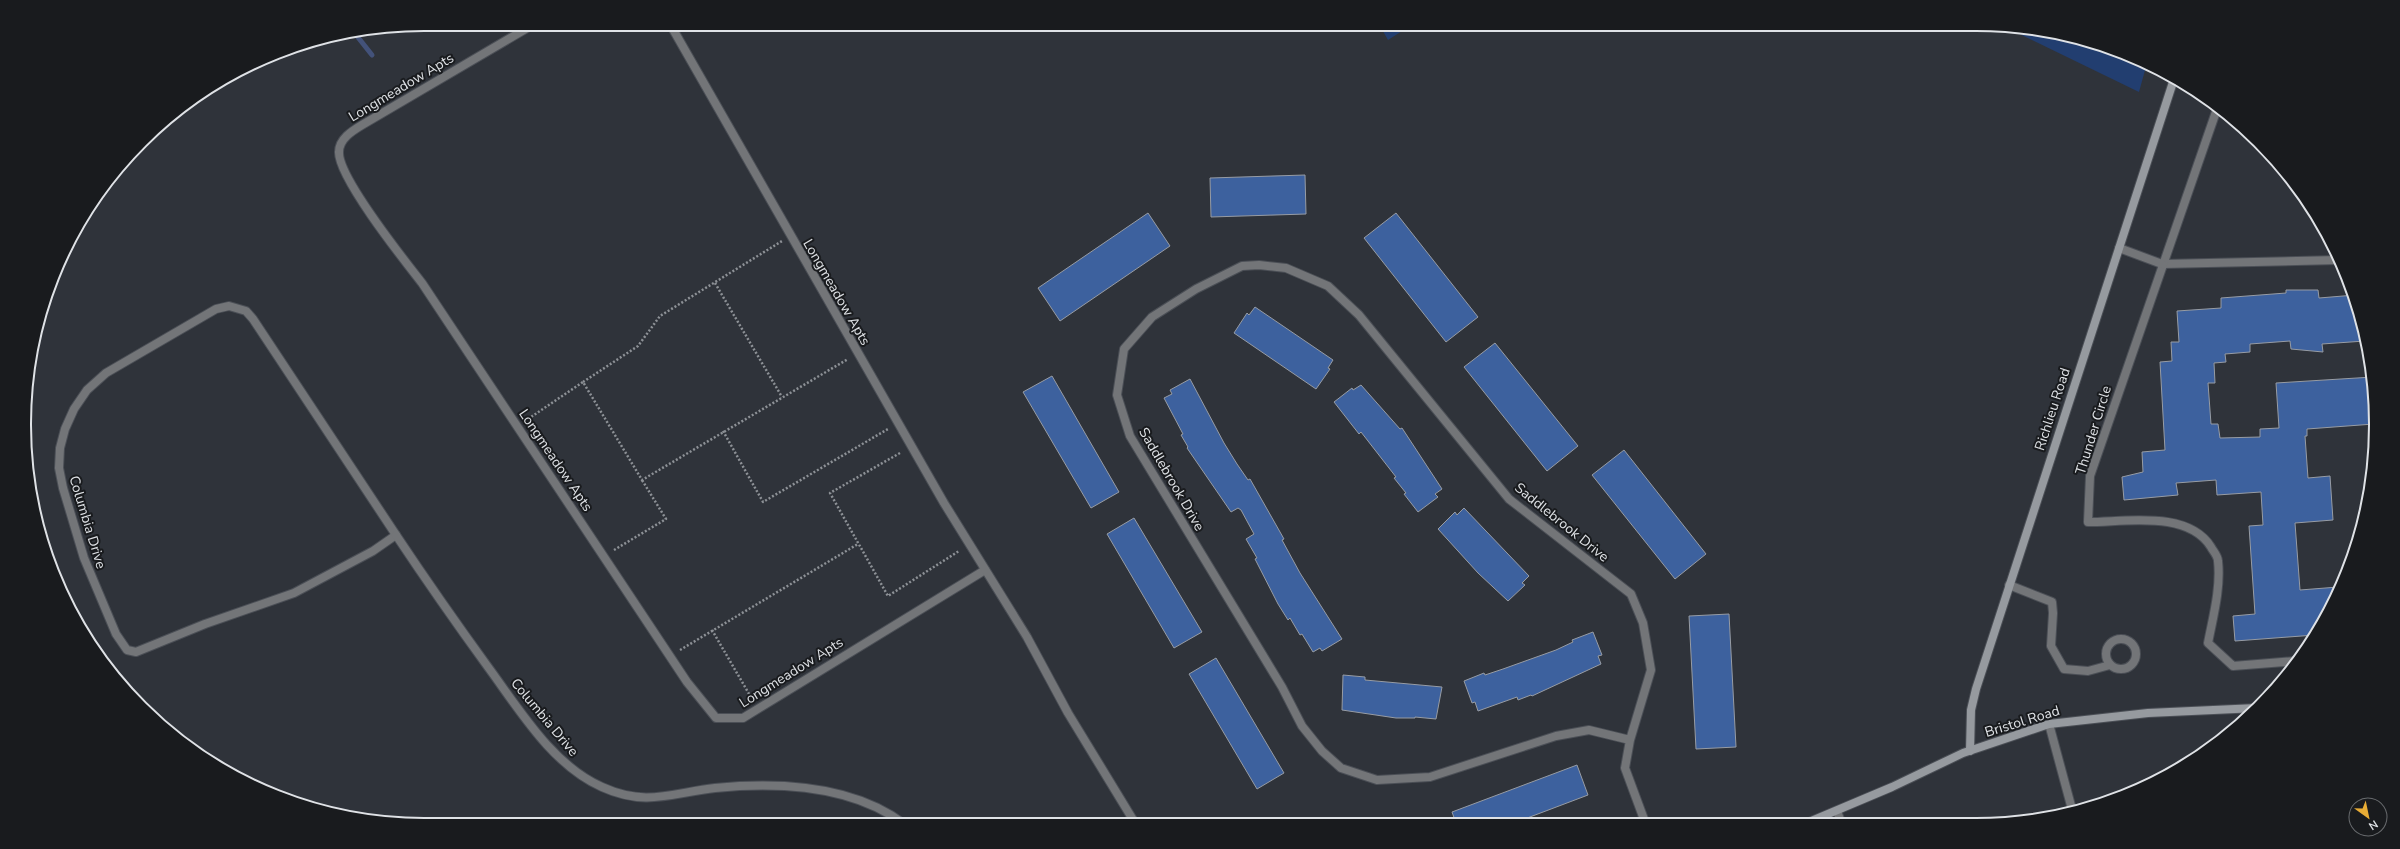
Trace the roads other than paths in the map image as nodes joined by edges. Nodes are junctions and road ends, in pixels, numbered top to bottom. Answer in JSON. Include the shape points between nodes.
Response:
{"nodes":[{"id":1,"x":522,"y":31,"type":"edge"},
{"id":2,"x":674,"y":31,"type":"edge"},
{"id":3,"x":2172,"y":84,"type":"edge"},
{"id":4,"x":2216,"y":113,"type":"edge"},
{"id":5,"x":2119,"y":248,"type":"junction"},
{"id":6,"x":2333,"y":260,"type":"edge"},
{"id":7,"x":2162,"y":264,"type":"junction"},
{"id":8,"x":396,"y":535,"type":"junction"},
{"id":9,"x":985,"y":570,"type":"junction"},
{"id":10,"x":2010,"y":585,"type":"junction"},
{"id":11,"x":2290,"y":661,"type":"edge"},
{"id":12,"x":2110,"y":664,"type":"dead end"},
{"id":13,"x":2248,"y":708,"type":"edge"},
{"id":14,"x":2049,"y":724,"type":"junction"},
{"id":15,"x":1630,"y":740,"type":"junction"},
{"id":16,"x":1970,"y":751,"type":"junction"},
{"id":17,"x":2070,"y":806,"type":"edge"},
{"id":18,"x":1837,"y":811,"type":"junction"},
{"id":19,"x":894,"y":818,"type":"edge"},
{"id":20,"x":1131,"y":818,"type":"edge"},
{"id":21,"x":1644,"y":818,"type":"edge"},
{"id":22,"x":1819,"y":818,"type":"edge"},
{"id":23,"x":1840,"y":818,"type":"edge"}],
"edges":[{"from":1,"to":9,"type":"street","name":"Longmeadow Apts","via":[[362,125],[341,143],[339,152],[350,180],[377,224],[422,283],[669,656],[716,718],[743,718]]},
{"from":2,"to":9,"type":"street","name":"Longmeadow Apts","via":[[911,446]]},
{"from":3,"to":5,"type":"main road","name":"Richlieu Road"},
{"from":4,"to":7,"type":"street","name":"Thunder Circle"},
{"from":5,"to":7,"type":"street"},
{"from":5,"to":10,"type":"main road","name":"Richlieu Road"},
{"from":6,"to":7,"type":"street"},
{"from":7,"to":11,"type":"street","name":"Thunder Circle","via":[[2090,476],[2088,522],[2159,521],[2181,525],[2204,536],[2218,559],[2217,592],[2208,643],[2233,666]]},
{"from":8,"to":8,"type":"street","name":"Columbia Drive","via":[[253,320],[246,311],[239,308],[216,308],[106,373],[87,390],[74,408],[65,429],[60,448],[59,468],[63,488],[84,558],[100,600],[116,634],[127,650],[136,652],[147,649],[205,624],[294,594],[373,551]]},
{"from":8,"to":19,"type":"street","name":"Columbia Drive","via":[[443,605],[520,710],[561,758],[579,774],[619,794],[658,798],[714,788],[781,786],[814,789],[876,807]]},
{"from":9,"to":20,"type":"street","name":"Longmeadow Apts"},
{"from":10,"to":12,"type":"street","via":[[2052,602],[2054,613],[2051,646],[2064,669],[2088,671]]},
{"from":10,"to":16,"type":"main road","name":"Richlieu Road","via":[[1973,703]]},
{"from":13,"to":14,"type":"main road","name":"Bristol Road","via":[[2148,713]]},
{"from":14,"to":16,"type":"main road","name":"Bristol Road"},
{"from":14,"to":17,"type":"street"},
{"from":15,"to":15,"type":"street","name":"Saddlebrook Drive","via":[[1651,670],[1643,623],[1631,594],[1509,498],[1359,315],[1328,286],[1286,268],[1242,266],[1196,289],[1152,317],[1124,349],[1117,395],[1130,436],[1282,687],[1302,726],[1322,751],[1341,768],[1377,780],[1430,777],[1556,736],[1589,730]]},
{"from":15,"to":21,"type":"street","name":"Saddlebrook Drive","via":[[1625,768]]},
{"from":16,"to":18,"type":"main road","name":"Bristol Road"},
{"from":18,"to":22,"type":"main road","name":"Bristol Road"},
{"from":18,"to":23,"type":"street"}]}
